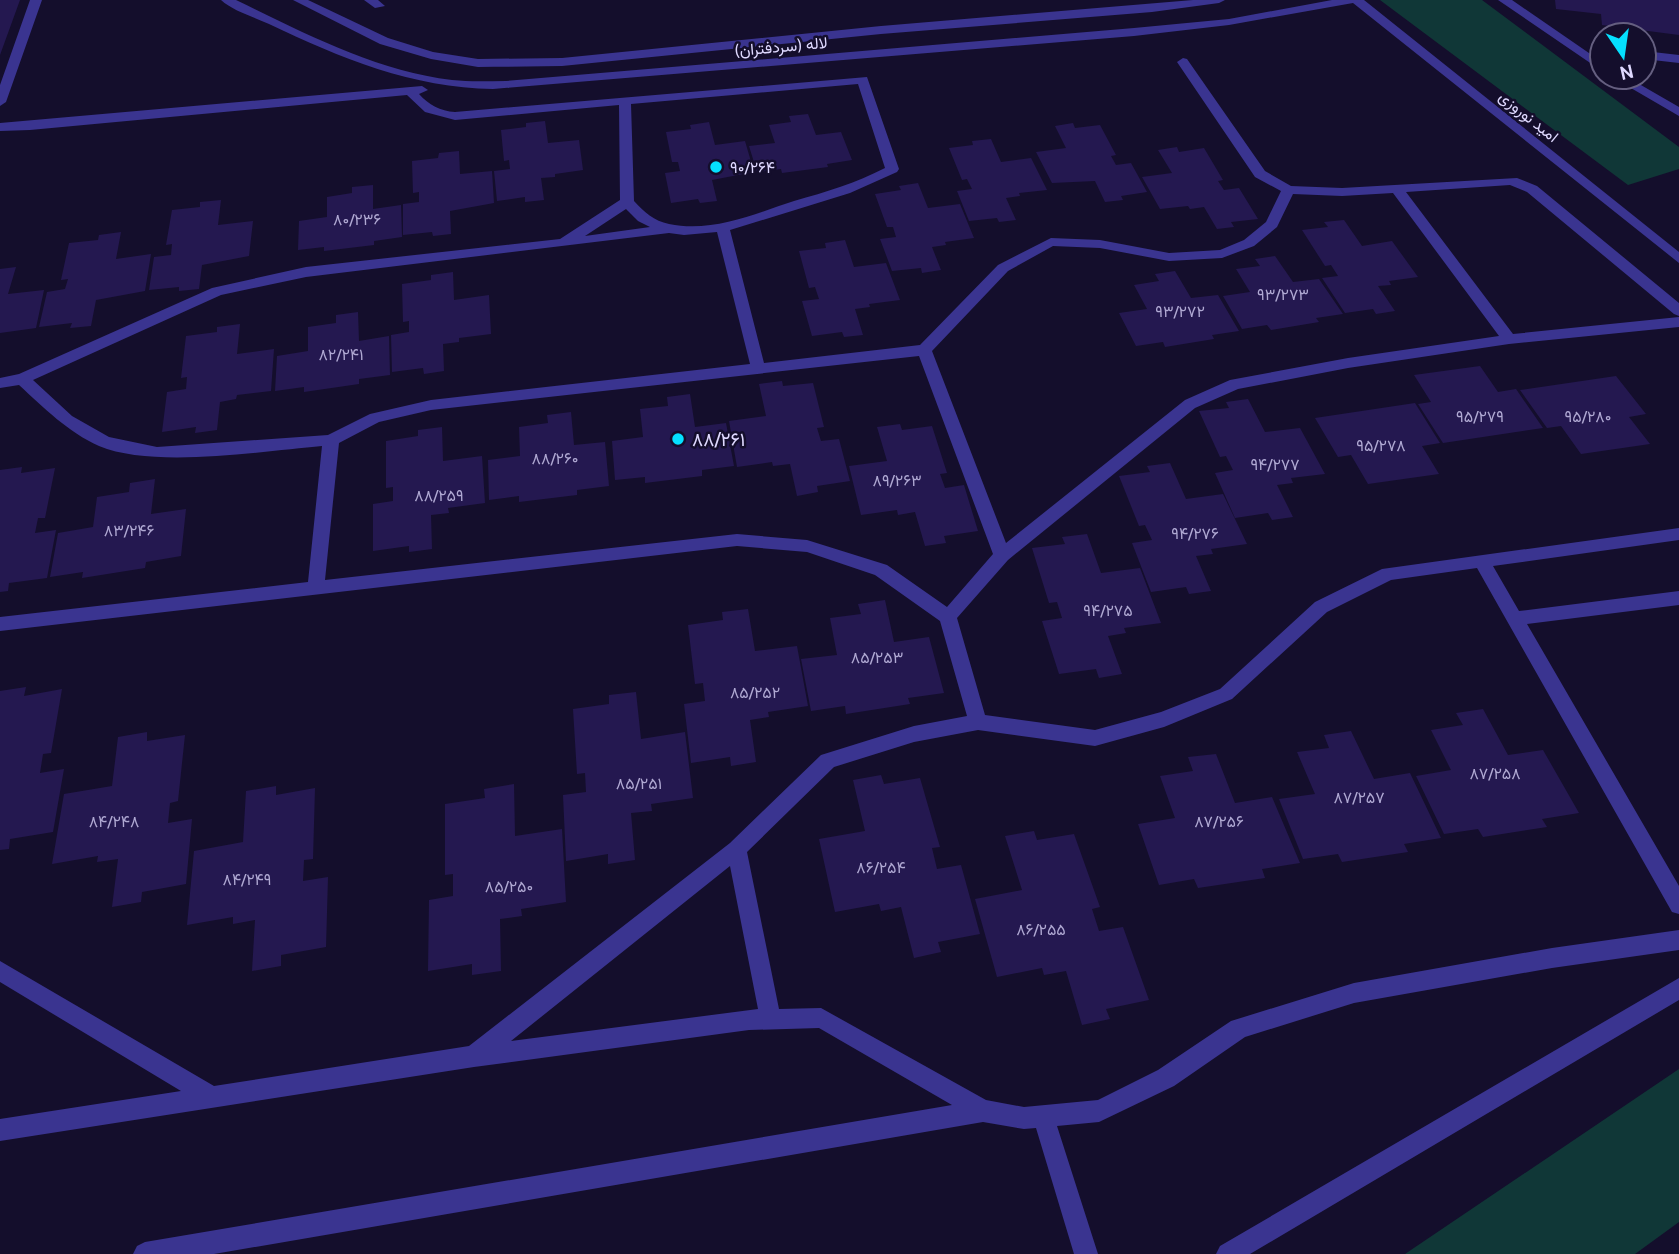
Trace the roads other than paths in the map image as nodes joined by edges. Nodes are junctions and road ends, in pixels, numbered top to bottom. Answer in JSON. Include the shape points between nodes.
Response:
{"nodes":[{"id":1,"x":28,"y":0,"type":"edge"},
{"id":2,"x":36,"y":0,"type":"edge"},
{"id":3,"x":227,"y":0,"type":"edge"},
{"id":4,"x":299,"y":0,"type":"edge"},
{"id":5,"x":338,"y":0,"type":"edge"},
{"id":6,"x":1220,"y":0,"type":"edge"},
{"id":7,"x":1351,"y":0,"type":"edge"},
{"id":8,"x":1357,"y":0,"type":"edge"},
{"id":9,"x":1504,"y":0,"type":"edge"},
{"id":10,"x":319,"y":10,"type":"junction"},
{"id":11,"x":881,"y":30,"type":"junction"},
{"id":12,"x":1575,"y":50,"type":"junction"},
{"id":13,"x":1588,"y":51,"type":"edge"},
{"id":14,"x":892,"y":52,"type":"junction"},
{"id":15,"x":431,"y":55,"type":"junction"},
{"id":16,"x":1658,"y":57,"type":"edge"},
{"id":17,"x":1588,"y":59,"type":"edge"},
{"id":18,"x":1679,"y":59,"type":"edge"},
{"id":19,"x":1183,"y":62,"type":"dead end"},
{"id":20,"x":415,"y":76,"type":"junction"},
{"id":21,"x":0,"y":80,"type":"edge"},
{"id":22,"x":506,"y":85,"type":"junction"},
{"id":23,"x":410,"y":91,"type":"junction"},
{"id":24,"x":1642,"y":91,"type":"edge"},
{"id":25,"x":625,"y":101,"type":"junction"},
{"id":26,"x":0,"y":102,"type":"edge"},
{"id":27,"x":1679,"y":112,"type":"edge"},
{"id":28,"x":0,"y":127,"type":"edge"},
{"id":29,"x":1396,"y":188,"type":"junction"},
{"id":30,"x":1288,"y":190,"type":"junction"},
{"id":31,"x":627,"y":202,"type":"junction"},
{"id":32,"x":667,"y":229,"type":"junction"},
{"id":33,"x":723,"y":229,"type":"junction"},
{"id":34,"x":564,"y":243,"type":"junction"},
{"id":35,"x":1679,"y":259,"type":"edge"},
{"id":36,"x":1679,"y":311,"type":"edge"},
{"id":37,"x":1679,"y":322,"type":"edge"},
{"id":38,"x":1508,"y":339,"type":"junction"},
{"id":39,"x":924,"y":350,"type":"junction"},
{"id":40,"x":758,"y":367,"type":"junction"},
{"id":41,"x":22,"y":379,"type":"junction"},
{"id":42,"x":0,"y":383,"type":"edge"},
{"id":43,"x":331,"y":440,"type":"junction"},
{"id":44,"x":1679,"y":534,"type":"edge"},
{"id":45,"x":1002,"y":555,"type":"junction"},
{"id":46,"x":1481,"y":561,"type":"junction"},
{"id":47,"x":316,"y":588,"type":"junction"},
{"id":48,"x":1679,"y":598,"type":"edge"},
{"id":49,"x":948,"y":617,"type":"junction"},
{"id":50,"x":1514,"y":619,"type":"junction"},
{"id":51,"x":0,"y":624,"type":"edge"},
{"id":52,"x":978,"y":722,"type":"junction"},
{"id":53,"x":737,"y":849,"type":"junction"},
{"id":54,"x":1679,"y":905,"type":"edge"},
{"id":55,"x":1679,"y":940,"type":"edge"},
{"id":56,"x":0,"y":971,"type":"edge"},
{"id":57,"x":1679,"y":988,"type":"edge"},
{"id":58,"x":770,"y":1019,"type":"junction"},
{"id":59,"x":474,"y":1056,"type":"junction"},
{"id":60,"x":212,"y":1097,"type":"junction"},
{"id":61,"x":982,"y":1111,"type":"junction"},
{"id":62,"x":1043,"y":1116,"type":"junction"},
{"id":63,"x":0,"y":1130,"type":"edge"},
{"id":64,"x":145,"y":1254,"type":"edge"},
{"id":65,"x":1086,"y":1254,"type":"edge"},
{"id":66,"x":1228,"y":1254,"type":"edge"}],
"edges":[{"from":1,"to":21,"type":"street"},
{"from":2,"to":26,"type":"street"},
{"from":3,"to":20,"type":"street","name":"لاله (سردفتران)","via":[[279,25]]},
{"from":4,"to":10,"type":"street","name":"لاله (سردفتران)"},
{"from":5,"to":10,"type":"street"},
{"from":6,"to":11,"type":"street","name":"لاله (سردفتران)"},
{"from":7,"to":14,"type":"street","name":"لاله (سردفتران)","via":[[1229,22]]},
{"from":8,"to":35,"type":"street","name":"امید نوروزی"},
{"from":9,"to":12,"type":"street"},
{"from":10,"to":15,"type":"street","name":"لاله (سردفتران)","via":[[384,41]]},
{"from":11,"to":14,"type":"street"},
{"from":11,"to":15,"type":"street","name":"لاله (سردفتران)","via":[[562,62],[478,63]]},
{"from":12,"to":13,"type":"street"},
{"from":12,"to":17,"type":"street"},
{"from":14,"to":22,"type":"street","name":"لاله (سردفتران)"},
{"from":15,"to":20,"type":"street"},
{"from":16,"to":18,"type":"street"},
{"from":19,"to":30,"type":"street","via":[[1260,174]]},
{"from":20,"to":22,"type":"street","name":"لاله (سردفتران)","via":[[452,84]]},
{"from":20,"to":23,"type":"street"},
{"from":22,"to":23,"type":"street"},
{"from":23,"to":25,"type":"street","via":[[423,107],[443,115]]},
{"from":23,"to":28,"type":"street"},
{"from":24,"to":27,"type":"street"},
{"from":25,"to":31,"type":"street"},
{"from":25,"to":33,"type":"street","via":[[863,80],[891,169],[869,182]]},
{"from":29,"to":30,"type":"street"},
{"from":29,"to":36,"type":"street","via":[[1513,181],[1532,188]]},
{"from":29,"to":38,"type":"street"},
{"from":30,"to":39,"type":"street","via":[[1272,224],[1249,243],[1222,254],[1169,257],[1100,244],[1051,242],[1003,268]]},
{"from":31,"to":32,"type":"street","via":[[642,218]]},
{"from":31,"to":34,"type":"street"},
{"from":32,"to":33,"type":"street"},
{"from":32,"to":34,"type":"street"},
{"from":33,"to":40,"type":"street"},
{"from":34,"to":41,"type":"street","via":[[306,272],[217,291]]},
{"from":37,"to":38,"type":"street"},
{"from":38,"to":45,"type":"street","via":[[1235,384],[1191,404]]},
{"from":39,"to":40,"type":"street"},
{"from":39,"to":45,"type":"street"},
{"from":40,"to":43,"type":"street","via":[[431,405],[375,418]]},
{"from":41,"to":42,"type":"street"},
{"from":41,"to":43,"type":"street","via":[[66,420],[105,442],[157,453]]},
{"from":43,"to":47,"type":"street"},
{"from":44,"to":46,"type":"street"},
{"from":45,"to":49,"type":"street"},
{"from":46,"to":50,"type":"street"},
{"from":46,"to":52,"type":"street","via":[[1388,574],[1321,607],[1226,694],[1164,719],[1095,738]]},
{"from":47,"to":49,"type":"street","via":[[737,540],[807,547],[881,570]]},
{"from":47,"to":51,"type":"street"},
{"from":48,"to":50,"type":"street"},
{"from":49,"to":52,"type":"street"},
{"from":50,"to":54,"type":"street"},
{"from":52,"to":53,"type":"street","via":[[914,734],[828,761]]},
{"from":53,"to":58,"type":"street"},
{"from":53,"to":59,"type":"street"},
{"from":55,"to":62,"type":"street","via":[[1354,993],[1239,1028],[1166,1078],[1099,1111]]},
{"from":56,"to":60,"type":"street"},
{"from":57,"to":66,"type":"street"},
{"from":58,"to":59,"type":"street"},
{"from":58,"to":61,"type":"street","via":[[821,1018]]},
{"from":59,"to":60,"type":"street"},
{"from":60,"to":63,"type":"street"},
{"from":61,"to":62,"type":"street","via":[[1024,1118]]},
{"from":61,"to":64,"type":"street"},
{"from":62,"to":65,"type":"street"}]}
